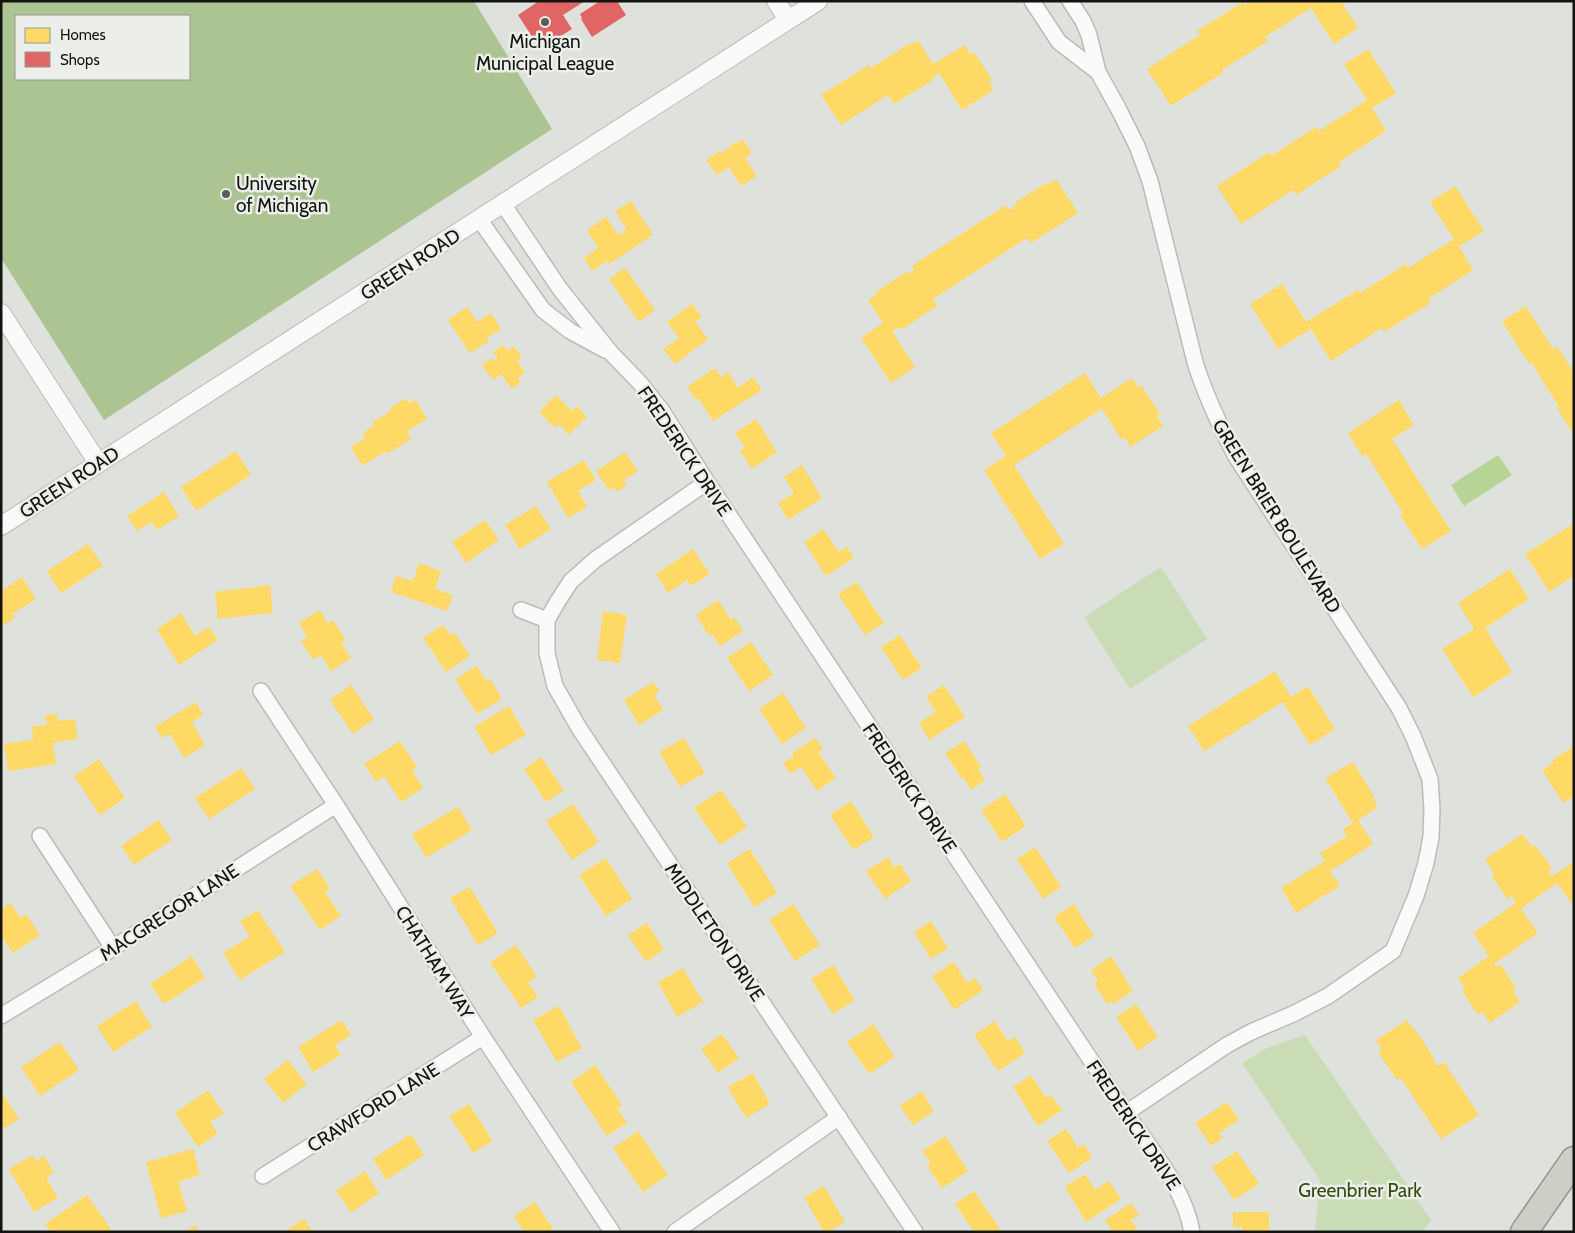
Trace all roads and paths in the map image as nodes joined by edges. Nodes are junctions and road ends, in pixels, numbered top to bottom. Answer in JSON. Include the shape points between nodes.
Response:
{"nodes":[{"id":1,"x":776,"y":1,"type":"edge"},
{"id":2,"x":818,"y":1,"type":"edge"},
{"id":3,"x":1032,"y":1,"type":"edge"},
{"id":4,"x":1070,"y":1,"type":"edge"},
{"id":5,"x":788,"y":20,"type":"junction"},
{"id":6,"x":1098,"y":72,"type":"junction"},
{"id":7,"x":503,"y":204,"type":"junction"},
{"id":8,"x":479,"y":219,"type":"junction"},
{"id":9,"x":1,"y":313,"type":"edge"},
{"id":10,"x":611,"y":353,"type":"junction"},
{"id":11,"x":98,"y":463,"type":"junction"},
{"id":12,"x":707,"y":482,"type":"junction"},
{"id":13,"x":1,"y":526,"type":"edge"},
{"id":14,"x":521,"y":610,"type":"dead end"},
{"id":15,"x":547,"y":620,"type":"junction"},
{"id":16,"x":261,"y":691,"type":"dead end"},
{"id":17,"x":336,"y":805,"type":"junction"},
{"id":18,"x":40,"y":836,"type":"dead end"},
{"id":19,"x":114,"y":948,"type":"junction"},
{"id":20,"x":1,"y":1016,"type":"edge"},
{"id":21,"x":483,"y":1037,"type":"junction"},
{"id":22,"x":1126,"y":1113,"type":"junction"},
{"id":23,"x":839,"y":1117,"type":"junction"},
{"id":24,"x":1574,"y":1160,"type":"edge"},
{"id":25,"x":263,"y":1176,"type":"dead end"},
{"id":26,"x":612,"y":1232,"type":"edge"},
{"id":27,"x":675,"y":1232,"type":"edge"},
{"id":28,"x":915,"y":1232,"type":"edge"},
{"id":29,"x":1192,"y":1232,"type":"edge"},
{"id":30,"x":1524,"y":1232,"type":"edge"}],
"edges":[{"from":1,"to":5,"type":"street"},
{"from":2,"to":5,"type":"street","name":"GREEN ROAD"},
{"from":3,"to":6,"type":"street","name":"GREEN BRIER BOULEVARD","via":[[1059,42]]},
{"from":4,"to":6,"type":"street","name":"GREEN BRIER BOULEVARD","via":[[1089,35]]},
{"from":5,"to":7,"type":"street","name":"GREEN ROAD"},
{"from":6,"to":22,"type":"street","name":"GREEN BRIER BOULEVARD","via":[[1150,180],[1195,362],[1215,418],[1399,708],[1430,780],[1432,809],[1431,837],[1416,896],[1393,951],[1328,996],[1227,1045]]},
{"from":7,"to":8,"type":"street","name":"GREEN ROAD"},
{"from":7,"to":10,"type":"street","name":"FREDERICK DRIVE","via":[[560,289]]},
{"from":8,"to":10,"type":"street","name":"FREDERICK DRIVE","via":[[543,310],[570,332]]},
{"from":8,"to":11,"type":"street","name":"GREEN ROAD"},
{"from":9,"to":11,"type":"street"},
{"from":10,"to":12,"type":"street","name":"FREDERICK DRIVE","via":[[662,411]]},
{"from":11,"to":13,"type":"street","name":"GREEN ROAD"},
{"from":12,"to":15,"type":"street","via":[[596,559],[571,581]]},
{"from":12,"to":22,"type":"street","name":"FREDERICK DRIVE"},
{"from":14,"to":15,"type":"street"},
{"from":15,"to":23,"type":"street","name":"MIDDLETON DRIVE","via":[[547,653],[555,686],[579,728]]},
{"from":16,"to":17,"type":"street","name":"CHATHAM WAY"},
{"from":17,"to":19,"type":"street","name":"MACGREGOR LANE"},
{"from":17,"to":21,"type":"street","name":"CHATHAM WAY"},
{"from":18,"to":19,"type":"street"},
{"from":19,"to":20,"type":"street","name":"MACGREGOR LANE"},
{"from":21,"to":25,"type":"street","name":"CRAWFORD LANE"},
{"from":21,"to":26,"type":"street","name":"CHATHAM WAY"},
{"from":22,"to":29,"type":"street","name":"FREDERICK DRIVE","via":[[1182,1197]]},
{"from":23,"to":27,"type":"street"},
{"from":23,"to":28,"type":"street","name":"MIDDLETON DRIVE"},
{"from":24,"to":30,"type":"highway"}]}
